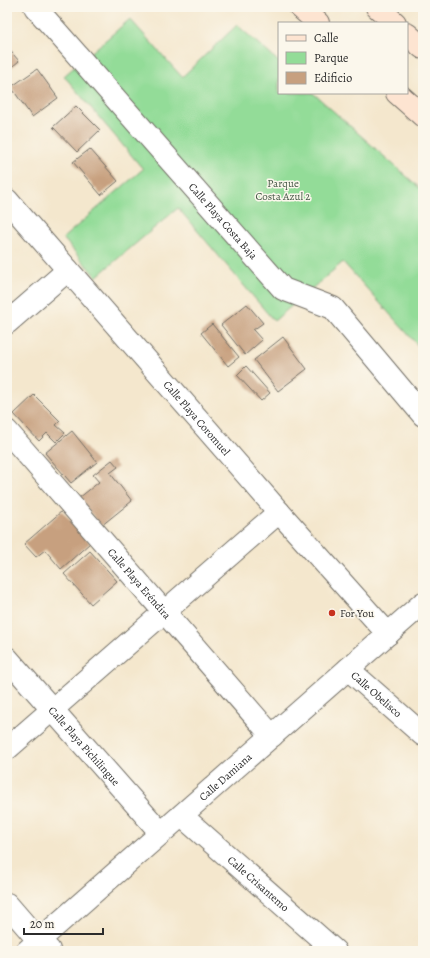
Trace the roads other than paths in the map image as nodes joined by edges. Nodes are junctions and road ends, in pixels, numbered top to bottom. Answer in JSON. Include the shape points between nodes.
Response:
{"nodes":[{"id":1,"x":35,"y":7,"type":"edge"},
{"id":2,"x":300,"y":7,"type":"edge"},
{"id":3,"x":377,"y":7,"type":"edge"},
{"id":4,"x":317,"y":22,"type":"edge"},
{"id":5,"x":394,"y":22,"type":"edge"},
{"id":6,"x":408,"y":35,"type":"edge"},
{"id":7,"x":423,"y":48,"type":"edge"},
{"id":8,"x":398,"y":94,"type":"edge"},
{"id":9,"x":423,"y":116,"type":"edge"},
{"id":10,"x":7,"y":200,"type":"edge"},
{"id":11,"x":68,"y":270,"type":"junction"},
{"id":12,"x":7,"y":323,"type":"edge"},
{"id":13,"x":423,"y":415,"type":"edge"},
{"id":14,"x":7,"y":431,"type":"edge"},
{"id":15,"x":279,"y":512,"type":"junction"},
{"id":16,"x":423,"y":603,"type":"edge"},
{"id":17,"x":164,"y":612,"type":"junction"},
{"id":18,"x":388,"y":634,"type":"junction"},
{"id":19,"x":7,"y":658,"type":"edge"},
{"id":20,"x":348,"y":669,"type":"junction"},
{"id":21,"x":52,"y":709,"type":"junction"},
{"id":22,"x":423,"y":735,"type":"edge"},
{"id":23,"x":272,"y":736,"type":"junction"},
{"id":24,"x":7,"y":748,"type":"edge"},
{"id":25,"x":182,"y":816,"type":"junction"},
{"id":26,"x":161,"y":833,"type":"junction"},
{"id":27,"x":7,"y":904,"type":"edge"},
{"id":28,"x":39,"y":948,"type":"edge"},
{"id":29,"x":335,"y":951,"type":"edge"}],
"edges":[{"from":1,"to":13,"type":"street","name":"Calle Playa Costa Baja","via":[[283,289],[333,308]]},
{"from":2,"to":4,"type":"main road"},
{"from":3,"to":5,"type":"main road"},
{"from":6,"to":7,"type":"main road"},
{"from":8,"to":9,"type":"main road"},
{"from":10,"to":11,"type":"street","name":"Calle Playa Coromuel"},
{"from":11,"to":12,"type":"street"},
{"from":11,"to":15,"type":"street","name":"Calle Playa Coromuel"},
{"from":14,"to":17,"type":"street","name":"Calle Playa Eréndira"},
{"from":15,"to":17,"type":"street"},
{"from":15,"to":18,"type":"street","name":"Calle Playa Coromuel"},
{"from":16,"to":18,"type":"street","name":"Calle Damiana"},
{"from":17,"to":21,"type":"street"},
{"from":17,"to":23,"type":"street","name":"Calle Playa Eréndira"},
{"from":18,"to":20,"type":"street","name":"Calle Damiana"},
{"from":19,"to":21,"type":"street","name":"Calle Playa Pichilingue"},
{"from":20,"to":22,"type":"street","name":"Calle Obelisco"},
{"from":20,"to":23,"type":"street","name":"Calle Damiana"},
{"from":21,"to":24,"type":"street"},
{"from":21,"to":26,"type":"street","name":"Calle Playa Pichilingue"},
{"from":23,"to":25,"type":"street","name":"Calle Damiana"},
{"from":25,"to":26,"type":"street","name":"Calle Damiana"},
{"from":25,"to":29,"type":"street","name":"Calle Crisantemo"},
{"from":26,"to":28,"type":"street","name":"Calle Damiana"},
{"from":27,"to":28,"type":"street"}]}
